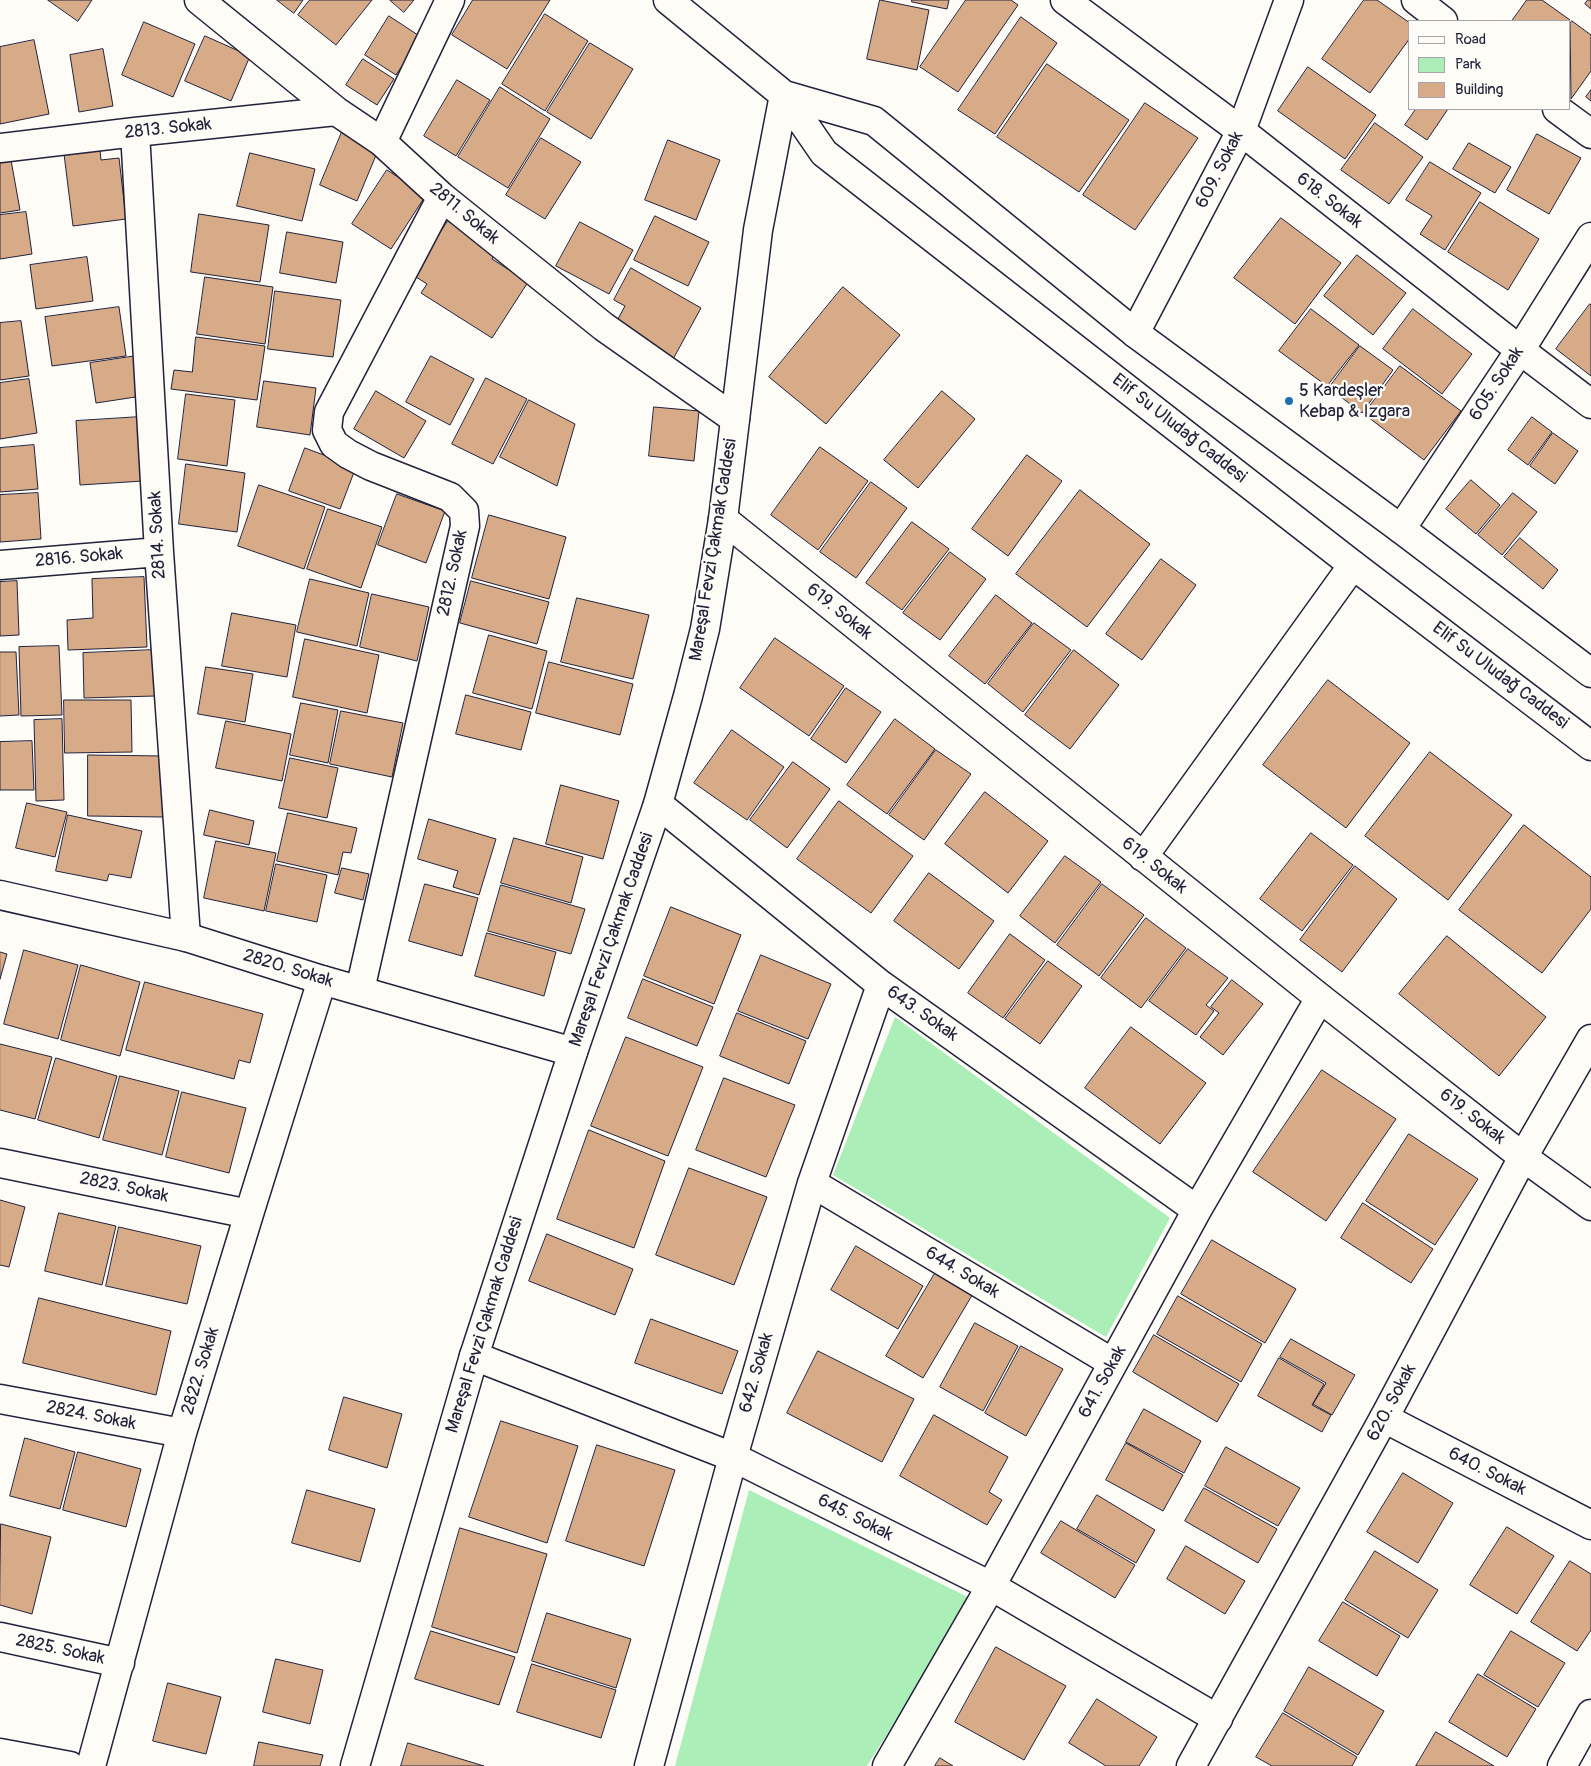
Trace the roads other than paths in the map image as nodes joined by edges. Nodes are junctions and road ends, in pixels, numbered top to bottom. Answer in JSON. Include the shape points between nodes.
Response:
{"nodes":[{"id":1,"x":199,"y":0,"type":"edge"},
{"id":2,"x":450,"y":0,"type":"edge"},
{"id":3,"x":1065,"y":0,"type":"edge"},
{"id":4,"x":1289,"y":0,"type":"edge"},
{"id":5,"x":1416,"y":0,"type":"edge"},
{"id":6,"x":680,"y":5,"type":"edge"},
{"id":7,"x":1442,"y":20,"type":"edge"},
{"id":8,"x":784,"y":95,"type":"junction"},
{"id":9,"x":1559,"y":110,"type":"edge"},
{"id":10,"x":336,"y":111,"type":"junction"},
{"id":11,"x":1241,"y":131,"type":"junction"},
{"id":12,"x":135,"y":132,"type":"junction"},
{"id":13,"x":1591,"y":134,"type":"edge"},
{"id":14,"x":382,"y":142,"type":"junction"},
{"id":15,"x":0,"y":148,"type":"edge"},
{"id":16,"x":442,"y":197,"type":"junction"},
{"id":17,"x":1591,"y":237,"type":"edge"},
{"id":18,"x":1135,"y":333,"type":"junction"},
{"id":19,"x":1520,"y":350,"type":"junction"},
{"id":20,"x":1591,"y":404,"type":"edge"},
{"id":21,"x":735,"y":419,"type":"junction"},
{"id":22,"x":723,"y":520,"type":"junction"},
{"id":23,"x":1401,"y":529,"type":"junction"},
{"id":24,"x":158,"y":552,"type":"junction"},
{"id":25,"x":0,"y":565,"type":"edge"},
{"id":26,"x":1353,"y":565,"type":"junction"},
{"id":27,"x":1591,"y":673,"type":"edge"},
{"id":28,"x":1591,"y":746,"type":"edge"},
{"id":29,"x":658,"y":804,"type":"junction"},
{"id":30,"x":1143,"y":857,"type":"junction"},
{"id":31,"x":0,"y":895,"type":"edge"},
{"id":32,"x":186,"y":937,"type":"junction"},
{"id":33,"x":322,"y":980,"type":"junction"},
{"id":34,"x":881,"y":985,"type":"junction"},
{"id":35,"x":360,"y":990,"type":"junction"},
{"id":36,"x":1320,"y":998,"type":"junction"},
{"id":37,"x":1591,"y":1039,"type":"edge"},
{"id":38,"x":574,"y":1052,"type":"junction"},
{"id":39,"x":1523,"y":1157,"type":"junction"},
{"id":40,"x":0,"y":1162,"type":"edge"},
{"id":41,"x":812,"y":1183,"type":"junction"},
{"id":42,"x":1591,"y":1206,"type":"edge"},
{"id":43,"x":1197,"y":1210,"type":"junction"},
{"id":44,"x":248,"y":1214,"type":"junction"},
{"id":45,"x":474,"y":1356,"type":"junction"},
{"id":46,"x":1113,"y":1363,"type":"junction"},
{"id":47,"x":0,"y":1399,"type":"edge"},
{"id":48,"x":1384,"y":1418,"type":"junction"},
{"id":49,"x":182,"y":1434,"type":"junction"},
{"id":50,"x":733,"y":1457,"type":"junction"},
{"id":51,"x":1591,"y":1525,"type":"edge"},
{"id":52,"x":991,"y":1586,"type":"junction"},
{"id":53,"x":0,"y":1637,"type":"edge"},
{"id":54,"x":120,"y":1663,"type":"junction"},
{"id":55,"x":1591,"y":1714,"type":"edge"},
{"id":56,"x":1218,"y":1719,"type":"junction"},
{"id":57,"x":0,"y":1753,"type":"edge"},
{"id":58,"x":70,"y":1766,"type":"edge"},
{"id":59,"x":91,"y":1766,"type":"edge"},
{"id":60,"x":355,"y":1766,"type":"edge"},
{"id":61,"x":649,"y":1766,"type":"edge"},
{"id":62,"x":887,"y":1766,"type":"edge"},
{"id":63,"x":1191,"y":1766,"type":"edge"},
{"id":64,"x":1562,"y":1766,"type":"edge"}],
"edges":[{"from":1,"to":10,"type":"street","name":"2811. Sokak"},
{"from":2,"to":14,"type":"street"},
{"from":3,"to":11,"type":"street","name":"618. Sokak"},
{"from":4,"to":11,"type":"street","name":"609. Sokak"},
{"from":5,"to":7,"type":"street"},
{"from":6,"to":8,"type":"street","name":"Elif Su Uludağ Caddesi"},
{"from":8,"to":18,"type":"street","name":"Elif Su Uludağ Caddesi","via":[[874,121]]},
{"from":8,"to":21,"type":"street","name":"Mareşal Fevzi Çakmak Caddesi","via":[[758,230]]},
{"from":8,"to":26,"type":"street","name":"Elif Su Uludağ Caddesi","via":[[824,154]]},
{"from":9,"to":13,"type":"street"},
{"from":10,"to":12,"type":"street","name":"2813. Sokak"},
{"from":10,"to":14,"type":"street","name":"2811. Sokak"},
{"from":11,"to":18,"type":"street","name":"609. Sokak"},
{"from":11,"to":19,"type":"street","name":"618. Sokak"},
{"from":12,"to":15,"type":"street","name":"2813. Sokak"},
{"from":12,"to":24,"type":"street","name":"2814. Sokak"},
{"from":14,"to":16,"type":"street","name":"2811. Sokak"},
{"from":16,"to":21,"type":"street","name":"2811. Sokak","via":[[604,327]]},
{"from":16,"to":35,"type":"street","name":"2812. Sokak","via":[[329,412],[327,430],[334,444],[348,454],[450,497],[464,511],[465,526]]},
{"from":17,"to":19,"type":"street","name":"605. Sokak"},
{"from":18,"to":23,"type":"street","name":"Elif Su Uludağ Caddesi"},
{"from":19,"to":20,"type":"street","name":"618. Sokak"},
{"from":19,"to":23,"type":"street","name":"605. Sokak"},
{"from":21,"to":22,"type":"street","name":"Mareşal Fevzi Çakmak Caddesi"},
{"from":22,"to":29,"type":"street","name":"Mareşal Fevzi Çakmak Caddesi","via":[[705,629]]},
{"from":22,"to":30,"type":"street","name":"619. Sokak"},
{"from":23,"to":27,"type":"street","name":"Elif Su Uludağ Caddesi"},
{"from":24,"to":25,"type":"street","name":"2816. Sokak"},
{"from":24,"to":32,"type":"street","name":"2814. Sokak"},
{"from":26,"to":28,"type":"street","name":"Elif Su Uludağ Caddesi"},
{"from":26,"to":30,"type":"street"},
{"from":29,"to":34,"type":"street","name":"643. Sokak"},
{"from":29,"to":38,"type":"street","name":"Mareşal Fevzi Çakmak Caddesi"},
{"from":30,"to":36,"type":"street","name":"619. Sokak"},
{"from":31,"to":32,"type":"street","name":"2820. Sokak"},
{"from":32,"to":33,"type":"street","name":"2820. Sokak"},
{"from":33,"to":35,"type":"street","name":"2820. Sokak"},
{"from":33,"to":44,"type":"street","name":"2822. Sokak"},
{"from":34,"to":41,"type":"street","name":"642. Sokak"},
{"from":34,"to":43,"type":"street","name":"643. Sokak"},
{"from":35,"to":38,"type":"street","name":"2820. Sokak"},
{"from":36,"to":39,"type":"street","name":"619. Sokak"},
{"from":36,"to":43,"type":"street","name":"641. Sokak"},
{"from":37,"to":39,"type":"street","name":"620. Sokak"},
{"from":38,"to":45,"type":"street","name":"Mareşal Fevzi Çakmak Caddesi"},
{"from":39,"to":42,"type":"street","name":"619. Sokak"},
{"from":39,"to":48,"type":"street","name":"620. Sokak"},
{"from":40,"to":44,"type":"street","name":"2823. Sokak"},
{"from":41,"to":46,"type":"street","name":"644. Sokak"},
{"from":41,"to":50,"type":"street","name":"642. Sokak"},
{"from":43,"to":46,"type":"street","name":"641. Sokak"},
{"from":44,"to":49,"type":"street","name":"2822. Sokak"},
{"from":45,"to":50,"type":"street","name":"645. Sokak"},
{"from":45,"to":60,"type":"street","name":"Mareşal Fevzi Çakmak Caddesi"},
{"from":46,"to":52,"type":"street","name":"641. Sokak"},
{"from":47,"to":49,"type":"street","name":"2824. Sokak"},
{"from":48,"to":51,"type":"street","name":"640. Sokak"},
{"from":48,"to":56,"type":"street","name":"620. Sokak"},
{"from":49,"to":54,"type":"street","name":"2822. Sokak"},
{"from":50,"to":52,"type":"street","name":"645. Sokak"},
{"from":50,"to":61,"type":"street","name":"642. Sokak"},
{"from":52,"to":56,"type":"street","name":"645. Sokak"},
{"from":52,"to":62,"type":"street","name":"641. Sokak"},
{"from":53,"to":54,"type":"street","name":"2825. Sokak"},
{"from":54,"to":59,"type":"street","name":"2822. Sokak"},
{"from":55,"to":64,"type":"street"},
{"from":56,"to":63,"type":"street","name":"620. Sokak"},
{"from":57,"to":58,"type":"street"}]}
